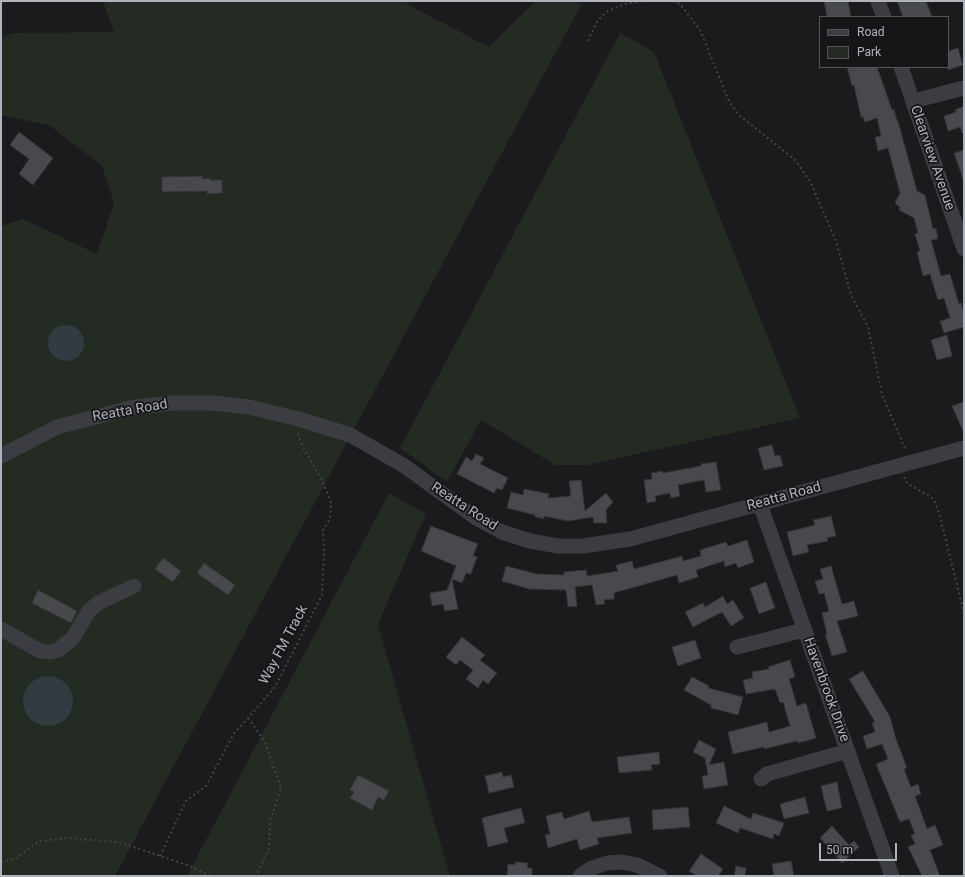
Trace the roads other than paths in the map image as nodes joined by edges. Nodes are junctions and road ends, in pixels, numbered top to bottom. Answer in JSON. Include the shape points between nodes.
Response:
{"nodes":[{"id":1,"x":878,"y":1,"type":"edge"},
{"id":2,"x":884,"y":16,"type":"edge"},
{"id":3,"x":901,"y":68,"type":"edge"},
{"id":4,"x":964,"y":88,"type":"edge"},
{"id":5,"x":913,"y":101,"type":"junction"},
{"id":6,"x":964,"y":249,"type":"edge"},
{"id":7,"x":964,"y":448,"type":"edge"},
{"id":8,"x":1,"y":456,"type":"edge"},
{"id":9,"x":760,"y":504,"type":"junction"},
{"id":10,"x":134,"y":586,"type":"dead end"},
{"id":11,"x":1,"y":629,"type":"edge"},
{"id":12,"x":804,"y":630,"type":"junction"},
{"id":13,"x":737,"y":647,"type":"dead end"},
{"id":14,"x":848,"y":751,"type":"junction"},
{"id":15,"x":761,"y":779,"type":"dead end"},
{"id":16,"x":580,"y":876,"type":"edge"},
{"id":17,"x":660,"y":876,"type":"edge"},
{"id":18,"x":892,"y":876,"type":"edge"}],
"edges":[{"from":1,"to":2,"type":"street"},
{"from":3,"to":5,"type":"street","name":"Clearview Avenue"},
{"from":4,"to":5,"type":"street"},
{"from":5,"to":6,"type":"street","name":"Clearview Avenue"},
{"from":7,"to":9,"type":"street","name":"Reatta Road"},
{"from":8,"to":9,"type":"street","name":"Reatta Road","via":[[56,427],[130,408],[171,403],[213,404],[249,407],[300,418],[350,435],[403,465],[476,518],[502,532],[530,541],[558,546],[608,544]]},
{"from":9,"to":12,"type":"street","name":"Havenbrook Drive"},
{"from":10,"to":11,"type":"street","via":[[98,603],[89,611],[72,639],[58,650],[40,651]]},
{"from":12,"to":13,"type":"street"},
{"from":12,"to":14,"type":"street","name":"Havenbrook Drive"},
{"from":14,"to":15,"type":"street","via":[[767,774]]},
{"from":14,"to":18,"type":"street","name":"Havenbrook Drive"},
{"from":16,"to":17,"type":"street","via":[[592,868],[607,863],[622,862],[637,865]]}]}
